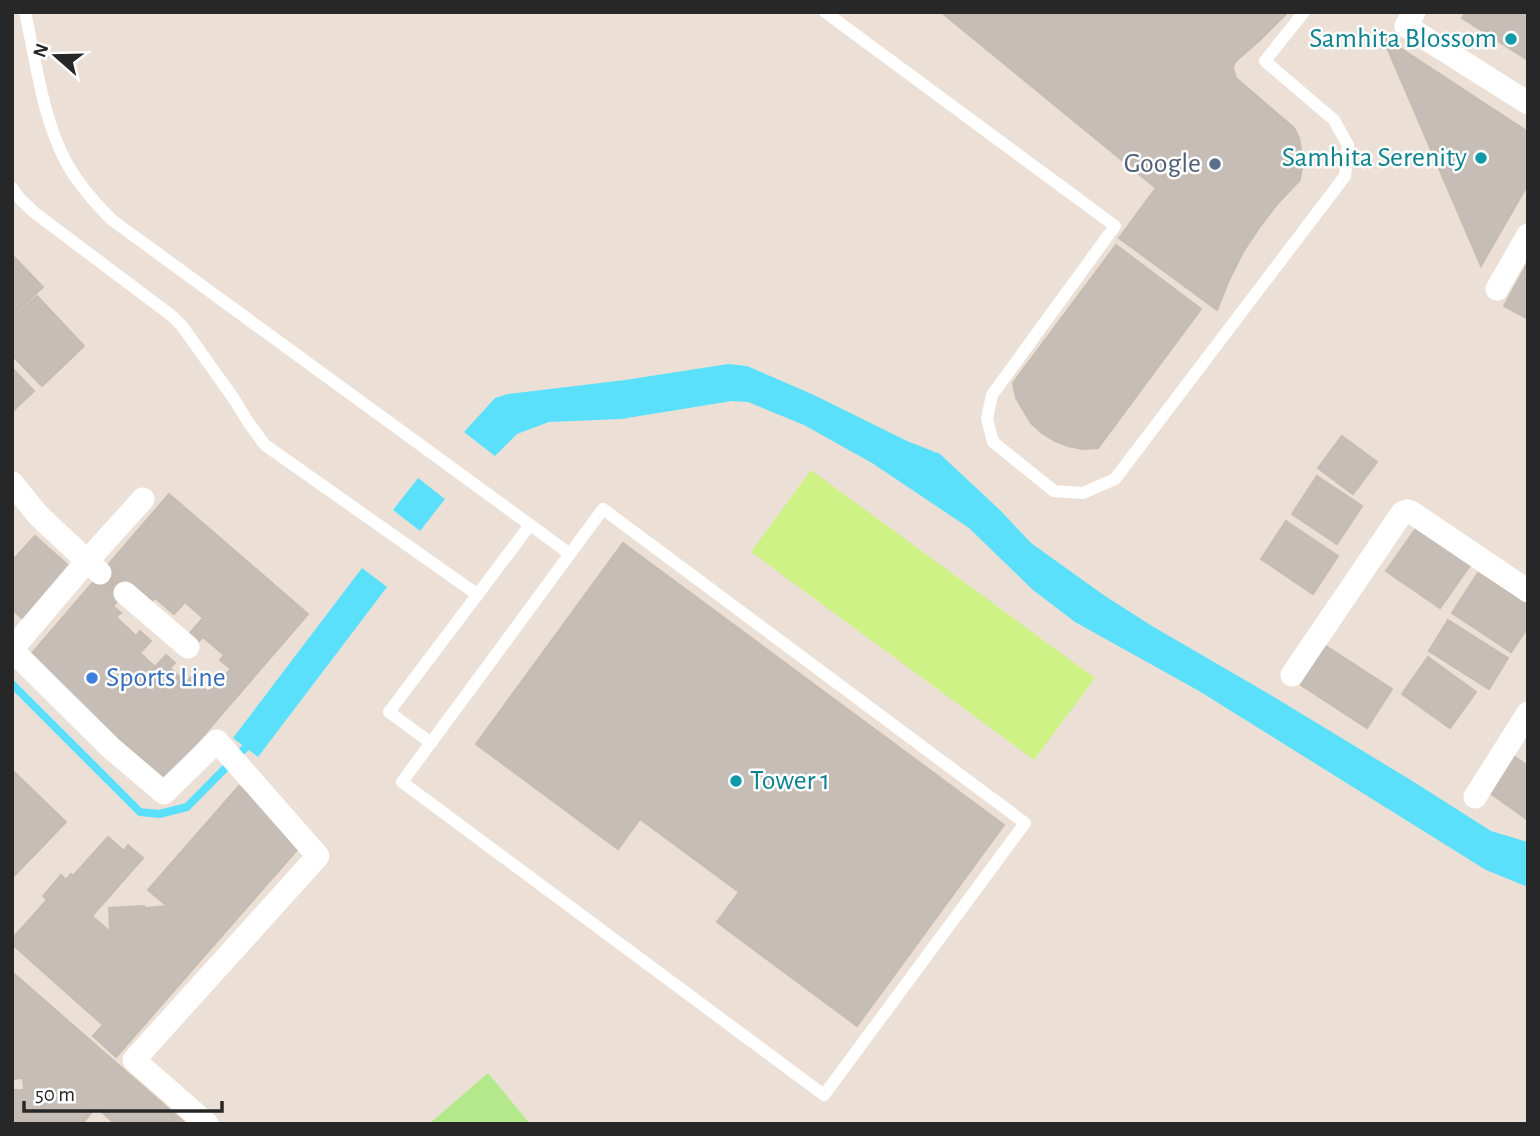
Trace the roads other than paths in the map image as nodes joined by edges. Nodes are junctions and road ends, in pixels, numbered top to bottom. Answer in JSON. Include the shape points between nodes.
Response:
{"nodes":[{"id":1,"x":25,"y":12,"type":"edge"},
{"id":2,"x":825,"y":12,"type":"edge"},
{"id":3,"x":1304,"y":12,"type":"edge"},
{"id":4,"x":1414,"y":12,"type":"edge"},
{"id":5,"x":1528,"y":103,"type":"edge"},
{"id":6,"x":12,"y":188,"type":"edge"},
{"id":7,"x":1528,"y":235,"type":"edge"},
{"id":8,"x":1497,"y":289,"type":"dead end"},
{"id":9,"x":12,"y":483,"type":"edge"},
{"id":10,"x":143,"y":499,"type":"dead end"},
{"id":11,"x":530,"y":526,"type":"junction"},
{"id":12,"x":570,"y":554,"type":"junction"},
{"id":13,"x":94,"y":567,"type":"junction"},
{"id":14,"x":1528,"y":592,"type":"edge"},
{"id":15,"x":125,"y":593,"type":"tunnel mouth"},
{"id":16,"x":478,"y":595,"type":"junction"},
{"id":17,"x":188,"y":647,"type":"dead end"},
{"id":18,"x":12,"y":650,"type":"edge"},
{"id":19,"x":1293,"y":675,"type":"dead end"},
{"id":20,"x":1528,"y":713,"type":"edge"},
{"id":21,"x":430,"y":743,"type":"junction"},
{"id":22,"x":1475,"y":797,"type":"dead end"},
{"id":23,"x":207,"y":1124,"type":"edge"}],
"edges":[{"from":1,"to":11,"type":"lane","via":[[49,122],[66,162],[93,201],[132,237]]},
{"from":2,"to":3,"type":"lane","via":[[1115,226],[992,395],[987,419],[993,442],[1054,491],[1083,493],[1115,479],[1345,176],[1349,145],[1334,120],[1265,61]]},
{"from":4,"to":5,"type":"street","via":[[1406,26]]},
{"from":6,"to":16,"type":"lane","via":[[35,213],[177,321],[265,444]]},
{"from":7,"to":8,"type":"street"},
{"from":9,"to":13,"type":"street","via":[[38,515]]},
{"from":10,"to":13,"type":"street"},
{"from":11,"to":12,"type":"lane"},
{"from":11,"to":16,"type":"lane"},
{"from":12,"to":21,"type":"lane"},
{"from":12,"to":21,"type":"lane","via":[[603,509],[1025,823],[824,1096],[402,782]]},
{"from":13,"to":18,"type":"street"},
{"from":14,"to":19,"type":"street","via":[[1407,511]]},
{"from":15,"to":17,"type":"street"},
{"from":16,"to":21,"type":"lane","via":[[389,712]]},
{"from":18,"to":23,"type":"street","via":[[111,748],[164,793],[217,741],[318,856],[134,1060]]},
{"from":20,"to":22,"type":"street"}]}
